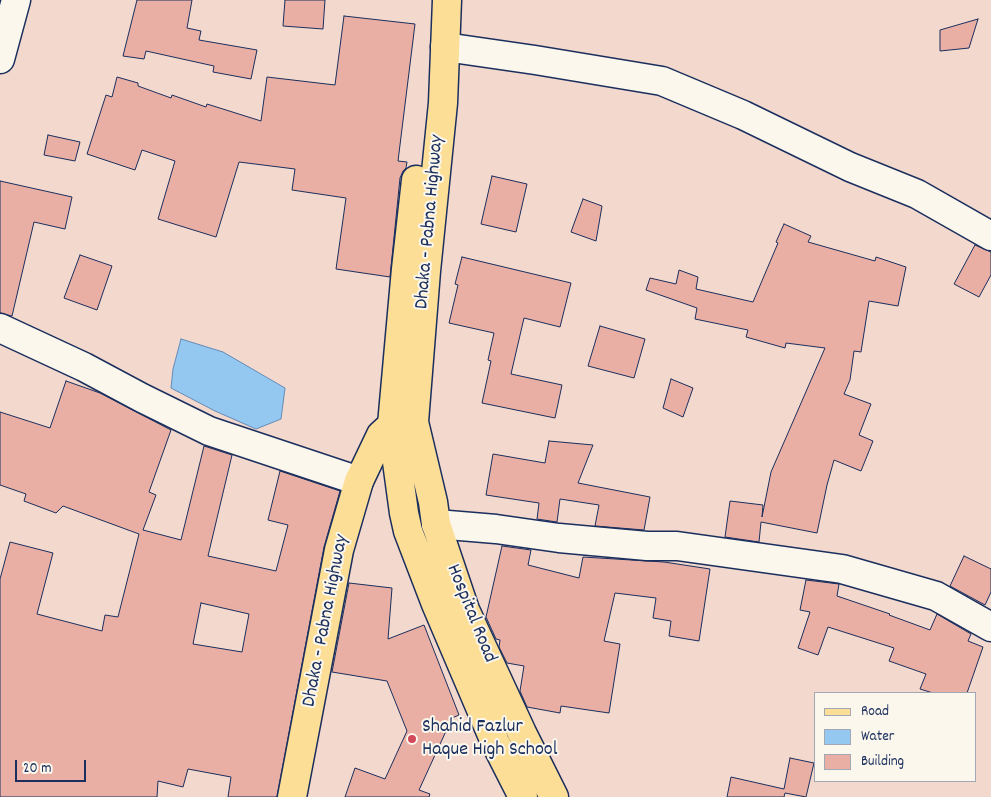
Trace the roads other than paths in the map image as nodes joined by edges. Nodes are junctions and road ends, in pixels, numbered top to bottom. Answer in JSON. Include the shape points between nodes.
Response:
{"nodes":[{"id":1,"x":16,"y":0,"type":"edge"},
{"id":2,"x":430,"y":0,"type":"edge"},
{"id":3,"x":447,"y":0,"type":"edge"},
{"id":4,"x":445,"y":47,"type":"junction"},
{"id":5,"x":0,"y":59,"type":"edge"},
{"id":6,"x":991,"y":236,"type":"edge"},
{"id":7,"x":0,"y":328,"type":"edge"},
{"id":8,"x":403,"y":424,"type":"junction"},
{"id":9,"x":359,"y":481,"type":"junction"},
{"id":10,"x":436,"y":524,"type":"junction"},
{"id":11,"x":991,"y":627,"type":"edge"},
{"id":12,"x":294,"y":796,"type":"edge"},
{"id":13,"x":523,"y":797,"type":"edge"},
{"id":14,"x":554,"y":797,"type":"edge"}],
"edges":[{"from":1,"to":5,"type":"street"},
{"from":2,"to":8,"type":"main road","name":"Dhaka - Pabna Highway","via":[[425,101],[406,269]]},
{"from":3,"to":4,"type":"main road","name":"Dhaka - Pabna Highway"},
{"from":4,"to":6,"type":"street","via":[[662,81],[916,194]]},
{"from":4,"to":8,"type":"main road","name":"Dhaka - Pabna Highway","via":[[443,102],[426,271]]},
{"from":7,"to":9,"type":"street","via":[[208,431]]},
{"from":8,"to":9,"type":"main road","name":"Dhaka - Pabna Highway","via":[[381,435]]},
{"from":8,"to":10,"type":"main road","name":"Hospital Road","via":[[433,502]]},
{"from":8,"to":13,"type":"main road","name":"Hospital Road","via":[[404,513],[408,531],[450,638]]},
{"from":9,"to":12,"type":"main road","name":"Dhaka - Pabna Highway","via":[[339,550]]},
{"from":10,"to":11,"type":"street","via":[[647,546],[677,546],[842,568],[936,596]]},
{"from":10,"to":14,"type":"main road","name":"Hospital Road","via":[[465,610]]}]}
